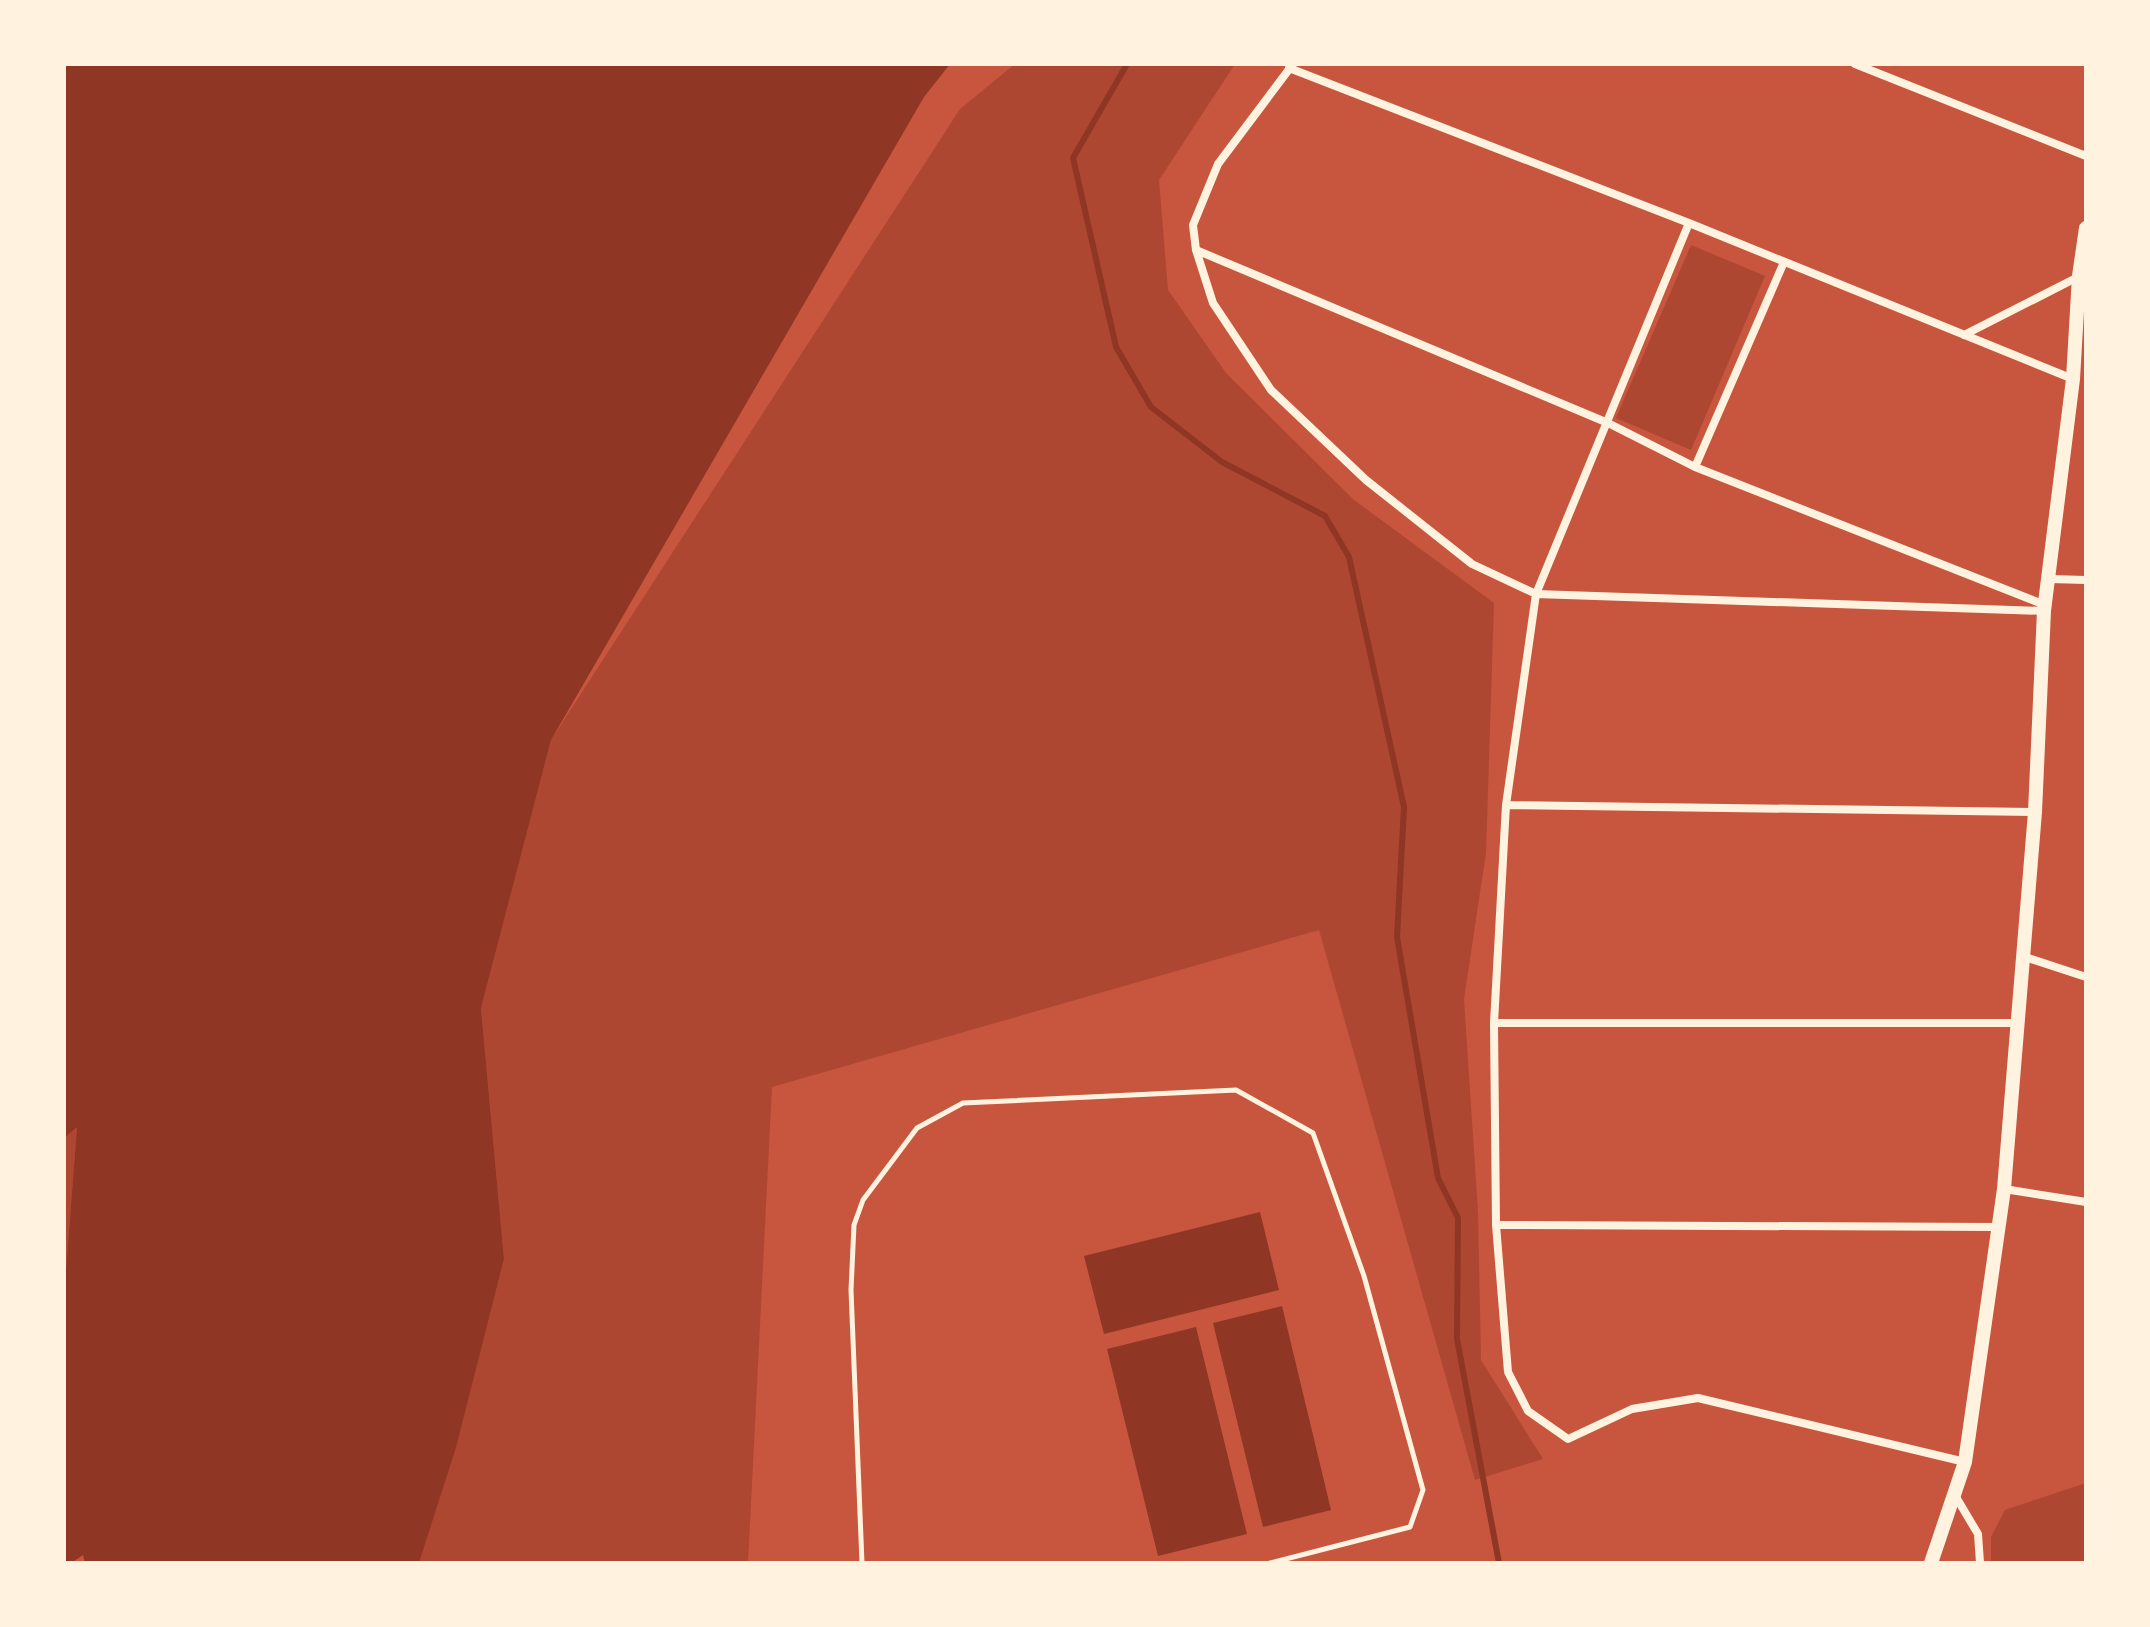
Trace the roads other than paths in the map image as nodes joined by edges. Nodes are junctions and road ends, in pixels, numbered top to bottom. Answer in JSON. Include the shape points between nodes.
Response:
{"nodes":[{"id":1,"x":1855,"y":64,"type":"edge"},
{"id":2,"x":1291,"y":66,"type":"edge"},
{"id":3,"x":2086,"y":156,"type":"edge"},
{"id":4,"x":1689,"y":223,"type":"junction"},
{"id":5,"x":2086,"y":228,"type":"edge"},
{"id":6,"x":1196,"y":250,"type":"junction"},
{"id":7,"x":1784,"y":262,"type":"junction"},
{"id":8,"x":2079,"y":276,"type":"junction"},
{"id":9,"x":1964,"y":335,"type":"junction"},
{"id":10,"x":2073,"y":379,"type":"junction"},
{"id":11,"x":1608,"y":423,"type":"junction"},
{"id":12,"x":1695,"y":467,"type":"junction"},
{"id":13,"x":2050,"y":579,"type":"junction"},
{"id":14,"x":2086,"y":580,"type":"edge"},
{"id":15,"x":1536,"y":594,"type":"junction"},
{"id":16,"x":2045,"y":608,"type":"junction"},
{"id":17,"x":1506,"y":805,"type":"junction"},
{"id":18,"x":2035,"y":812,"type":"junction"},
{"id":19,"x":2025,"y":957,"type":"junction"},
{"id":20,"x":2086,"y":977,"type":"edge"},
{"id":21,"x":1494,"y":1023,"type":"junction"},
{"id":22,"x":2020,"y":1023,"type":"junction"},
{"id":23,"x":2004,"y":1189,"type":"junction"},
{"id":24,"x":2086,"y":1202,"type":"edge"},
{"id":25,"x":1496,"y":1225,"type":"junction"},
{"id":26,"x":1999,"y":1227,"type":"junction"},
{"id":27,"x":1965,"y":1462,"type":"junction"},
{"id":28,"x":1956,"y":1497,"type":"junction"},
{"id":29,"x":862,"y":1563,"type":"edge"},
{"id":30,"x":1270,"y":1563,"type":"edge"},
{"id":31,"x":1931,"y":1563,"type":"edge"},
{"id":32,"x":1980,"y":1563,"type":"edge"}],
"edges":[{"from":1,"to":3,"type":"street"},
{"from":2,"to":4,"type":"street"},
{"from":2,"to":6,"type":"street","via":[[1218,164],[1193,225]]},
{"from":4,"to":7,"type":"street"},
{"from":4,"to":11,"type":"street"},
{"from":5,"to":8,"type":"main road"},
{"from":6,"to":11,"type":"street"},
{"from":6,"to":15,"type":"street","via":[[1213,303],[1271,390],[1366,480],[1472,564]]},
{"from":7,"to":9,"type":"street"},
{"from":7,"to":12,"type":"street"},
{"from":8,"to":9,"type":"street"},
{"from":8,"to":10,"type":"main road"},
{"from":9,"to":10,"type":"street"},
{"from":10,"to":13,"type":"main road"},
{"from":11,"to":12,"type":"street"},
{"from":11,"to":15,"type":"street"},
{"from":12,"to":16,"type":"street"},
{"from":13,"to":14,"type":"street"},
{"from":13,"to":16,"type":"main road"},
{"from":15,"to":16,"type":"street"},
{"from":15,"to":17,"type":"street"},
{"from":16,"to":18,"type":"main road"},
{"from":17,"to":18,"type":"street"},
{"from":17,"to":21,"type":"street"},
{"from":18,"to":19,"type":"main road"},
{"from":19,"to":20,"type":"street"},
{"from":19,"to":22,"type":"main road"},
{"from":21,"to":22,"type":"street"},
{"from":21,"to":25,"type":"street"},
{"from":22,"to":23,"type":"main road"},
{"from":23,"to":24,"type":"street"},
{"from":23,"to":26,"type":"main road"},
{"from":25,"to":26,"type":"street"},
{"from":25,"to":27,"type":"street","via":[[1508,1372],[1528,1411],[1568,1439],[1632,1409],[1698,1398]]},
{"from":26,"to":27,"type":"main road"},
{"from":27,"to":28,"type":"main road"},
{"from":28,"to":31,"type":"main road"},
{"from":28,"to":32,"type":"street","via":[[1978,1534]]},
{"from":29,"to":30,"type":"lane","via":[[851,1290],[854,1225],[863,1200],[917,1128],[963,1103],[1236,1090],[1313,1133],[1364,1276],[1423,1490],[1410,1527]]}]}
